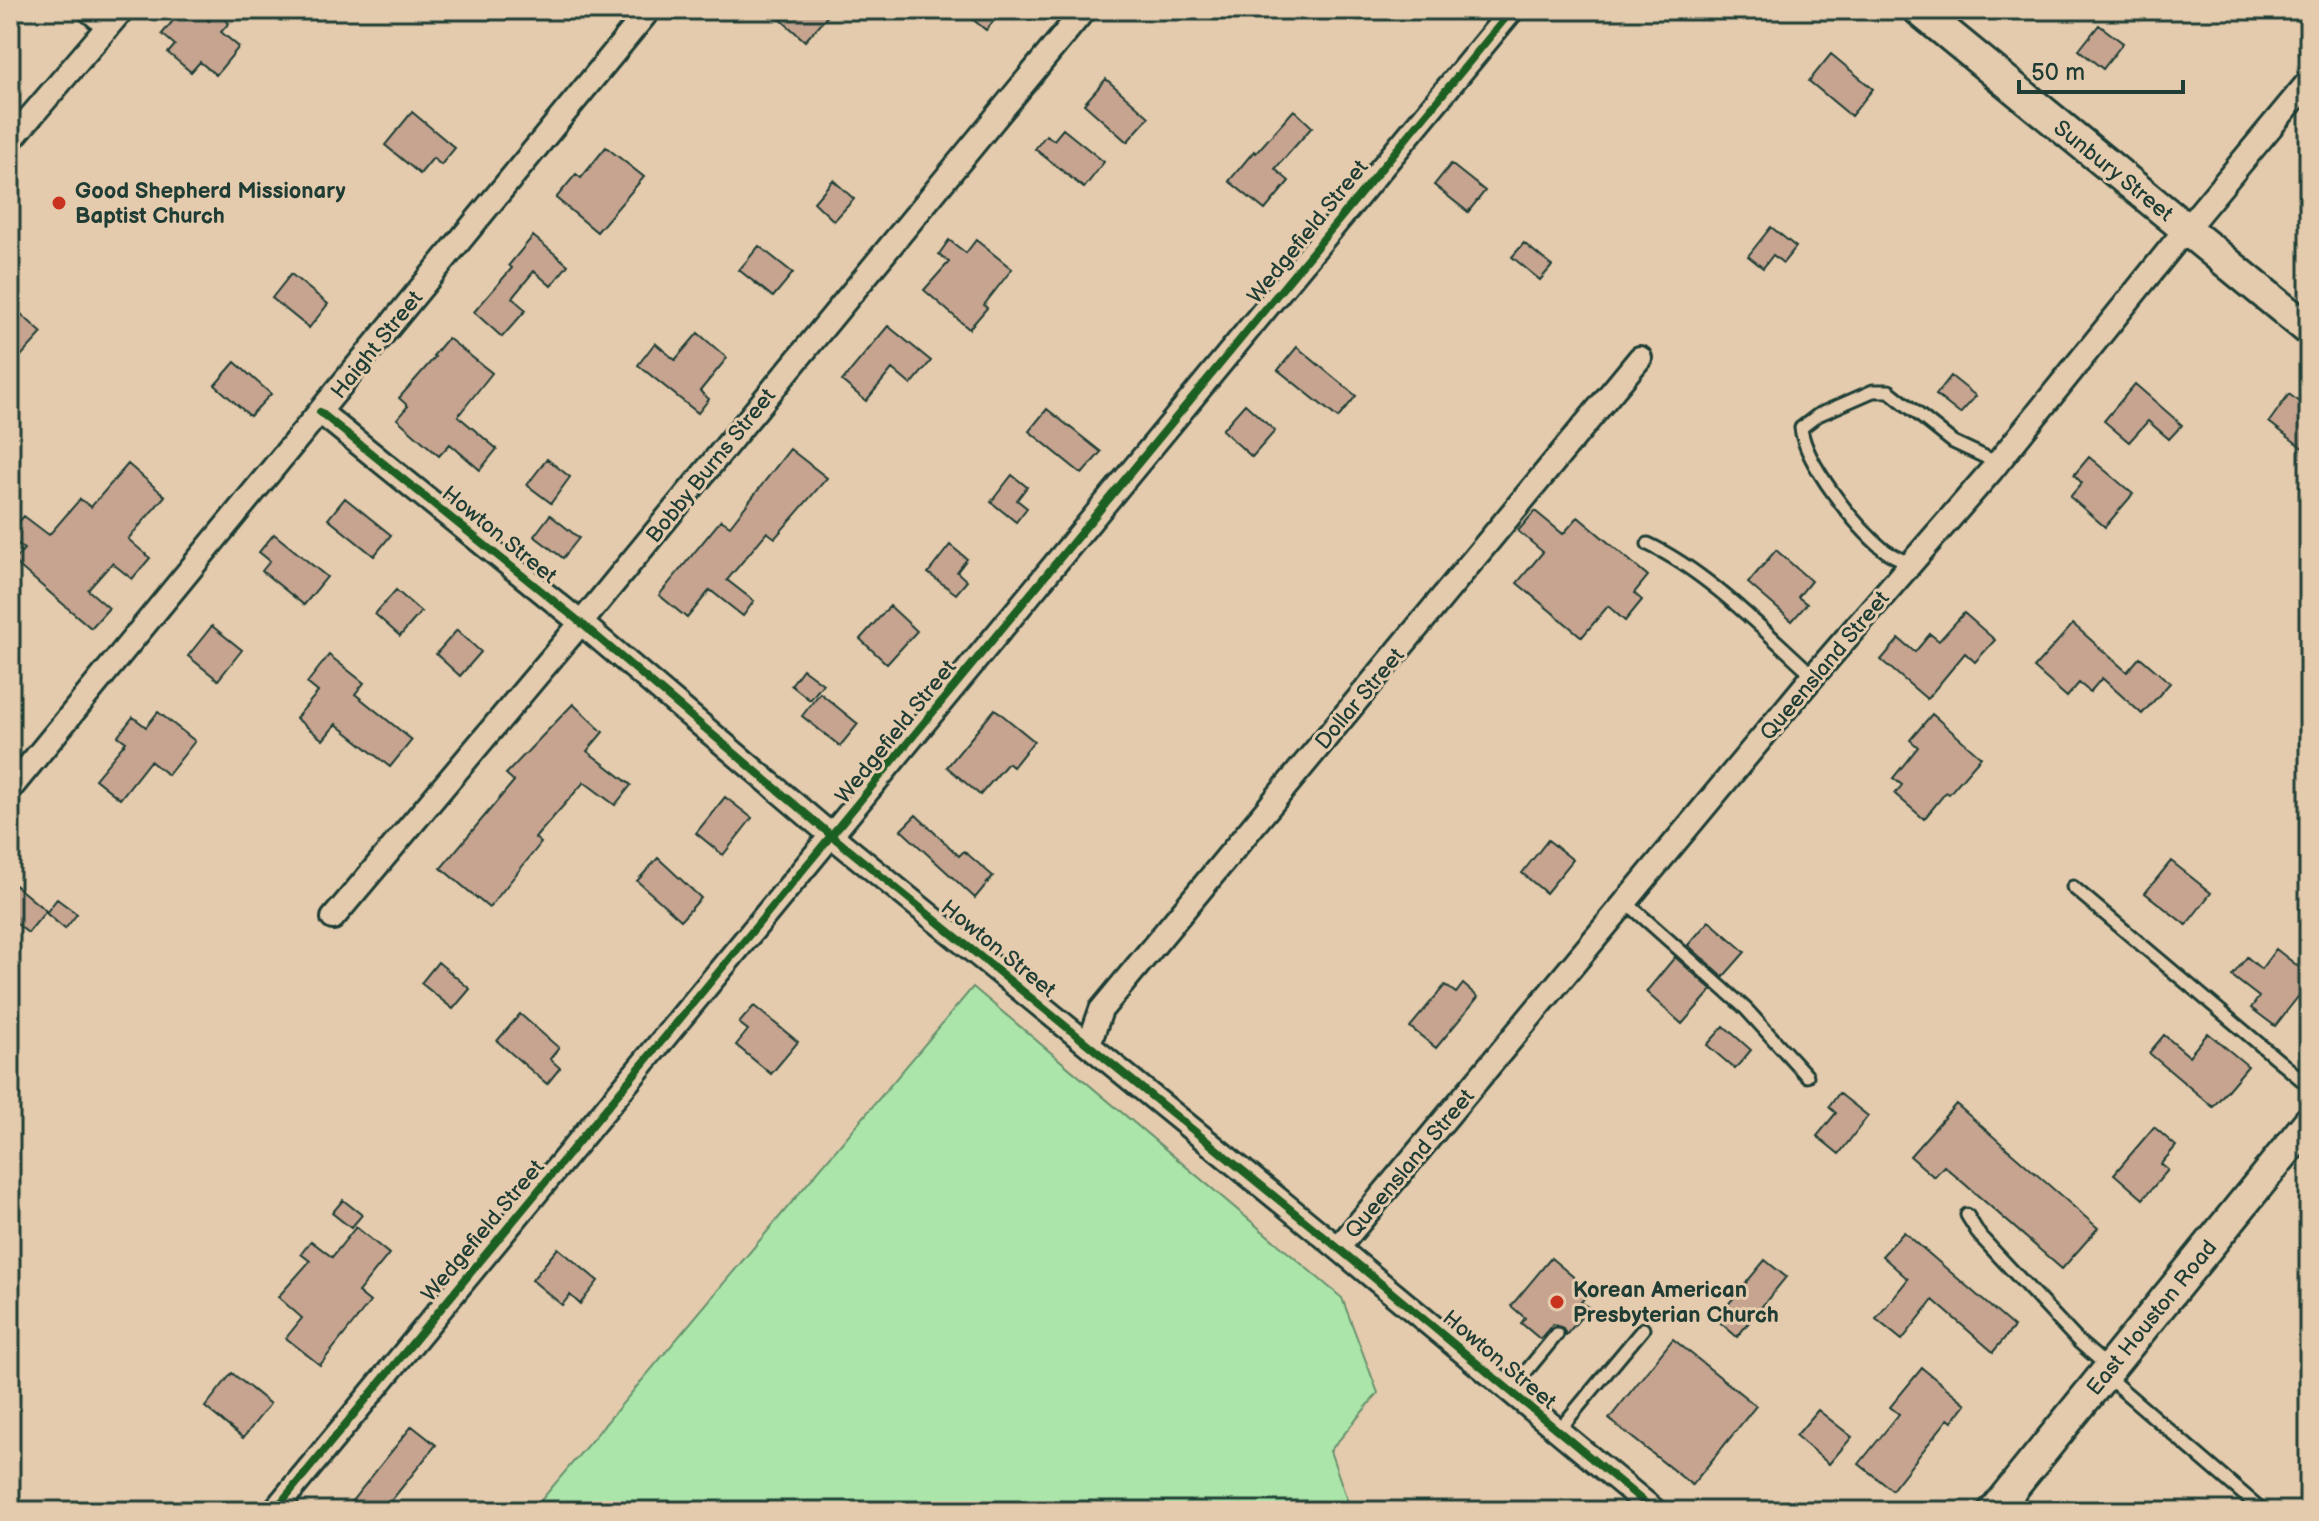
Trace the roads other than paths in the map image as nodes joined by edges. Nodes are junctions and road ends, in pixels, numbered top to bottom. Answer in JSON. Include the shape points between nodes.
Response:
{"nodes":[{"id":1,"x":89,"y":10,"type":"edge"},
{"id":2,"x":649,"y":10,"type":"edge"},
{"id":3,"x":1084,"y":10,"type":"edge"},
{"id":4,"x":1512,"y":10,"type":"edge"},
{"id":5,"x":1919,"y":10,"type":"edge"},
{"id":6,"x":115,"y":18,"type":"edge"},
{"id":7,"x":2309,"y":81,"type":"edge"},
{"id":8,"x":10,"y":141,"type":"edge"},
{"id":9,"x":2186,"y":229,"type":"junction"},
{"id":10,"x":2309,"y":330,"type":"edge"},
{"id":11,"x":1640,"y":358,"type":"dead end"},
{"id":12,"x":320,"y":412,"type":"junction"},
{"id":13,"x":1998,"y":463,"type":"junction"},
{"id":14,"x":1648,"y":544,"type":"dead end"},
{"id":15,"x":1911,"y":564,"type":"junction"},
{"id":16,"x":581,"y":623,"type":"junction"},
{"id":17,"x":1814,"y":676,"type":"junction"},
{"id":18,"x":10,"y":789,"type":"edge"},
{"id":19,"x":832,"y":836,"type":"junction"},
{"id":20,"x":2073,"y":887,"type":"dead end"},
{"id":21,"x":1626,"y":902,"type":"junction"},
{"id":22,"x":333,"y":918,"type":"dead end"},
{"id":23,"x":1089,"y":1044,"type":"junction"},
{"id":24,"x":1807,"y":1076,"type":"dead end"},
{"id":25,"x":2309,"y":1086,"type":"edge"},
{"id":26,"x":2309,"y":1122,"type":"edge"},
{"id":27,"x":1967,"y":1215,"type":"dead end"},
{"id":28,"x":1338,"y":1248,"type":"junction"},
{"id":29,"x":1643,"y":1329,"type":"dead end"},
{"id":30,"x":1557,"y":1334,"type":"dead end"},
{"id":31,"x":2107,"y":1372,"type":"junction"},
{"id":32,"x":1510,"y":1391,"type":"junction"},
{"id":33,"x":1558,"y":1431,"type":"junction"},
{"id":34,"x":274,"y":1511,"type":"edge"},
{"id":35,"x":1655,"y":1511,"type":"edge"},
{"id":36,"x":1994,"y":1511,"type":"edge"},
{"id":37,"x":2263,"y":1511,"type":"edge"}],
"edges":[{"from":1,"to":6,"type":"street"},
{"from":2,"to":12,"type":"street","name":"Haight Street"},
{"from":3,"to":16,"type":"street","name":"Bobby Burns Street"},
{"from":4,"to":19,"type":"street","name":"Wedgefield Street"},
{"from":5,"to":9,"type":"street","name":"Sunbury Street"},
{"from":6,"to":8,"type":"street"},
{"from":7,"to":9,"type":"street","name":"Queensland Street"},
{"from":9,"to":10,"type":"street","name":"Sunbury Street"},
{"from":9,"to":13,"type":"street","name":"Queensland Street"},
{"from":11,"to":23,"type":"street","name":"Dollar Street","via":[[1101,1010]]},
{"from":12,"to":16,"type":"street","name":"Howton Street"},
{"from":12,"to":18,"type":"street","name":"Haight Street"},
{"from":13,"to":15,"type":"street","name":"Queensland Street"},
{"from":13,"to":15,"type":"lane","via":[[1953,442],[1889,391],[1873,391],[1801,428],[1810,458],[1841,505],[1885,551]]},
{"from":14,"to":17,"type":"lane","via":[[1714,588]]},
{"from":15,"to":17,"type":"street","name":"Queensland Street"},
{"from":16,"to":19,"type":"street","name":"Howton Street"},
{"from":16,"to":22,"type":"street","name":"Bobby Burns Street"},
{"from":17,"to":21,"type":"street","name":"Queensland Street"},
{"from":19,"to":23,"type":"street","name":"Howton Street"},
{"from":19,"to":34,"type":"street","name":"Wedgefield Street"},
{"from":20,"to":25,"type":"lane"},
{"from":21,"to":24,"type":"lane","via":[[1746,1009]]},
{"from":21,"to":28,"type":"street","name":"Queensland Street"},
{"from":23,"to":28,"type":"street","name":"Howton Street"},
{"from":26,"to":31,"type":"street","name":"East Houston Road"},
{"from":27,"to":31,"type":"lane","via":[[1980,1236]]},
{"from":28,"to":32,"type":"street","name":"Howton Street"},
{"from":29,"to":33,"type":"lane"},
{"from":30,"to":32,"type":"lane"},
{"from":31,"to":36,"type":"street","name":"East Houston Road"},
{"from":31,"to":37,"type":"lane"},
{"from":32,"to":33,"type":"street","name":"Howton Street"},
{"from":33,"to":35,"type":"street","name":"Howton Street"}]}
